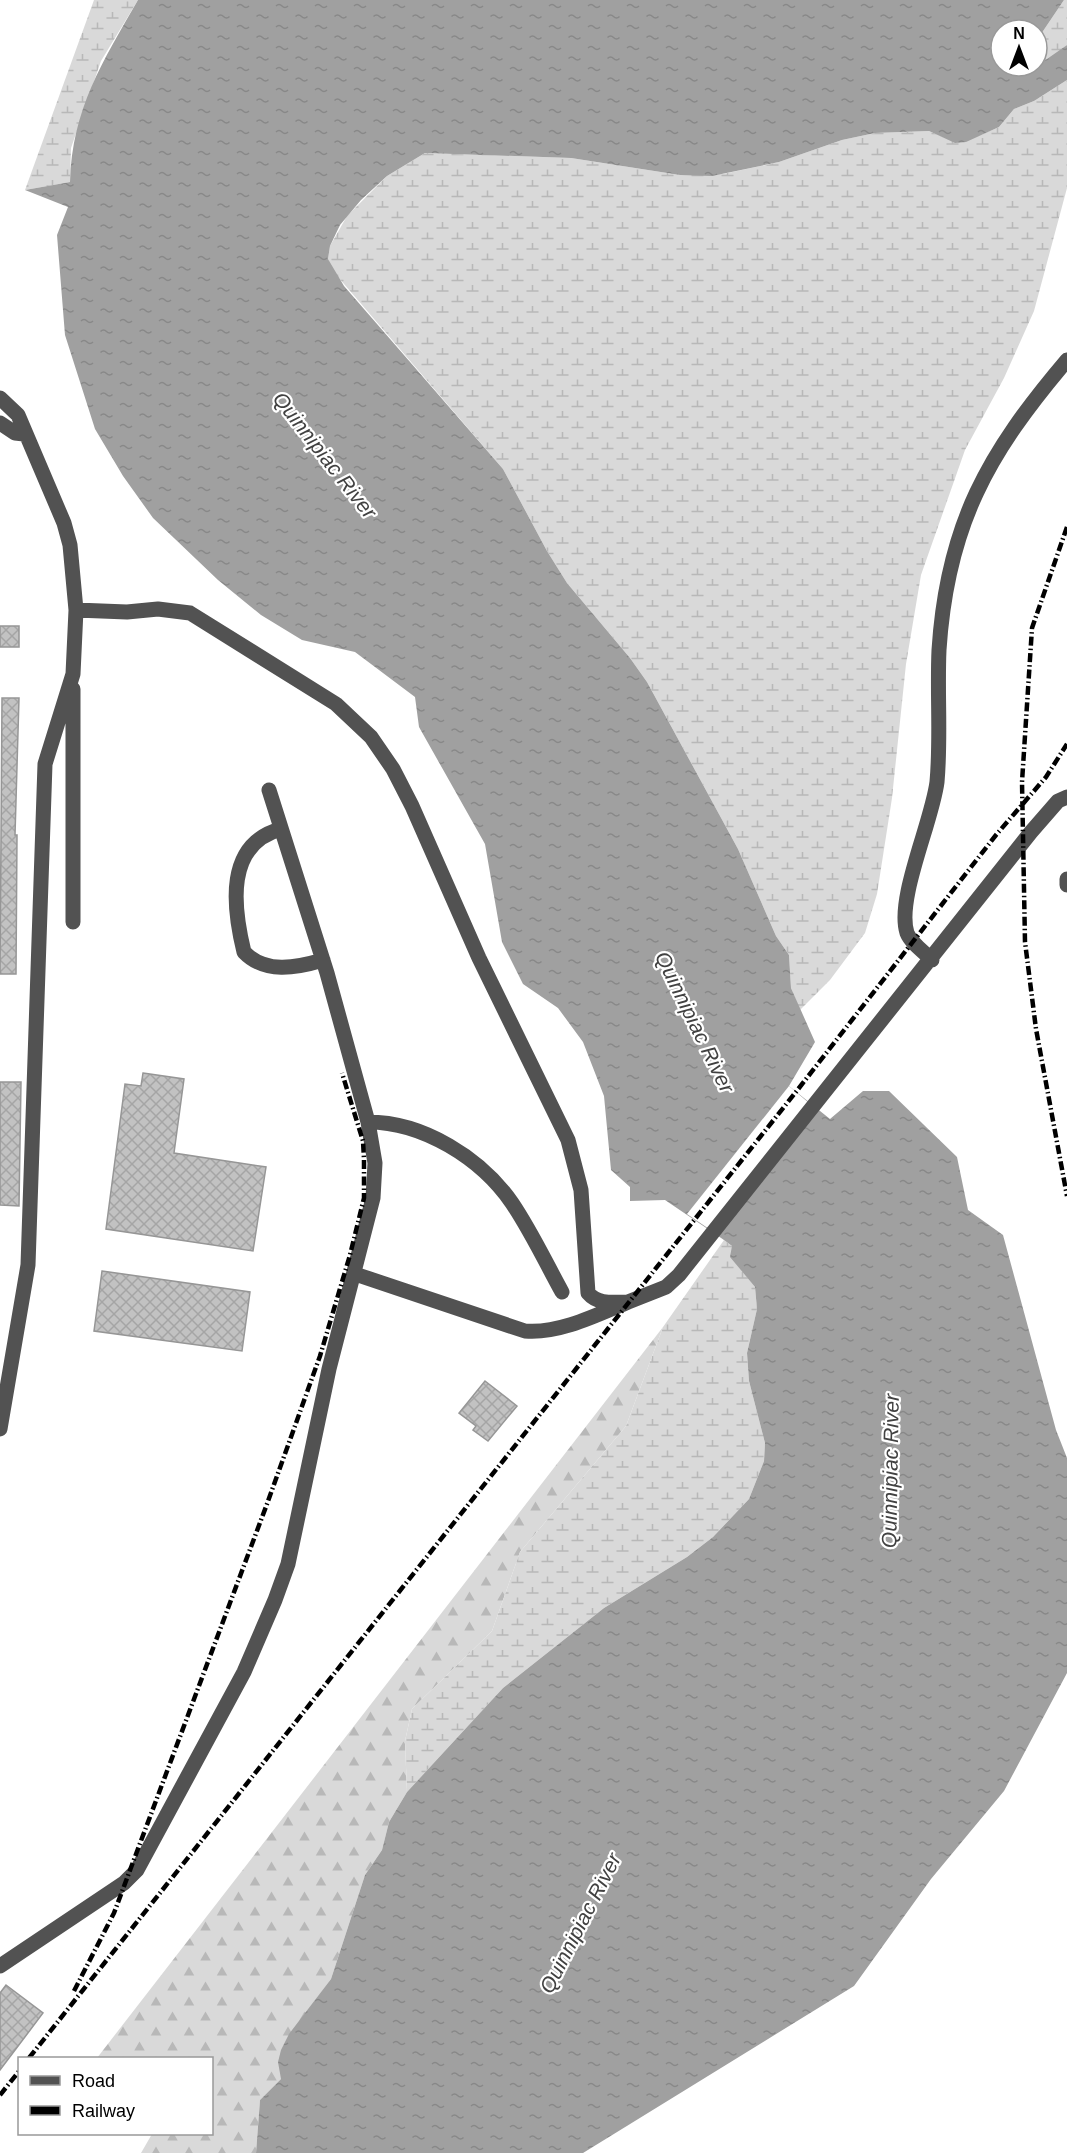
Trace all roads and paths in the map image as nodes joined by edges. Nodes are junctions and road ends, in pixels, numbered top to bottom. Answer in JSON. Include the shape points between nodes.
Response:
{"nodes":[{"id":1,"x":1067,"y":360,"type":"edge"},
{"id":2,"x":0,"y":398,"type":"edge"},
{"id":3,"x":0,"y":423,"type":"edge"},
{"id":4,"x":24,"y":434,"type":"junction"},
{"id":5,"x":76,"y":610,"type":"junction"},
{"id":6,"x":73,"y":674,"type":"junction"},
{"id":7,"x":269,"y":790,"type":"dead end"},
{"id":8,"x":1067,"y":797,"type":"edge"},
{"id":9,"x":281,"y":829,"type":"junction"},
{"id":10,"x":1067,"y":879,"type":"edge"},
{"id":11,"x":1067,"y":885,"type":"edge"},
{"id":12,"x":73,"y":922,"type":"dead end"},
{"id":13,"x":323,"y":960,"type":"junction"},
{"id":14,"x":932,"y":960,"type":"junction"},
{"id":15,"x":368,"y":1122,"type":"junction"},
{"id":16,"x":355,"y":1274,"type":"junction"},
{"id":17,"x":562,"y":1292,"type":"dead end"},
{"id":18,"x":628,"y":1302,"type":"junction"},
{"id":19,"x":0,"y":1429,"type":"edge"},
{"id":20,"x":0,"y":1966,"type":"edge"}],
"edges":[{"from":1,"to":14,"type":"lane","via":[[1014,426],[984,473],[952,558],[941,621],[937,782],[904,914],[910,938]]},
{"from":2,"to":4,"type":"lane","via":[[18,415]]},
{"from":3,"to":4,"type":"lane"},
{"from":4,"to":5,"type":"lane","via":[[64,523]]},
{"from":5,"to":6,"type":"lane"},
{"from":5,"to":18,"type":"lane","via":[[158,609],[190,613],[336,704],[371,737],[412,806],[479,958],[568,1140],[581,1190],[588,1293],[600,1302]]},
{"from":6,"to":12,"type":"lane"},
{"from":6,"to":19,"type":"lane","via":[[45,764],[28,1265]]},
{"from":7,"to":9,"type":"lane"},
{"from":8,"to":14,"type":"lane","via":[[1044,817]]},
{"from":9,"to":13,"type":"lane"},
{"from":9,"to":13,"type":"lane","via":[[257,839],[241,859],[237,920],[244,952],[261,966],[291,967]]},
{"from":10,"to":11,"type":"lane"},
{"from":13,"to":15,"type":"lane"},
{"from":14,"to":18,"type":"lane","via":[[673,1282]]},
{"from":15,"to":16,"type":"lane","via":[[375,1184]]},
{"from":15,"to":17,"type":"lane","via":[[400,1124],[418,1131],[459,1152],[487,1175],[516,1208]]},
{"from":16,"to":18,"type":"lane","via":[[525,1331],[562,1326]]},
{"from":16,"to":20,"type":"lane","via":[[328,1369],[288,1564],[244,1672],[137,1870],[124,1883]]}]}
